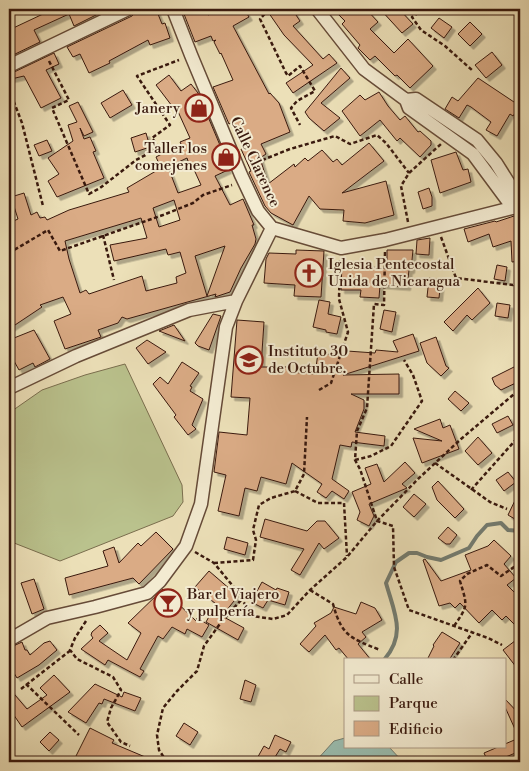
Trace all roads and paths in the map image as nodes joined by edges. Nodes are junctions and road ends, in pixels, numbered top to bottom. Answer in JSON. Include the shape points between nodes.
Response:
{"nodes":[{"id":1,"x":128,"y":9,"type":"edge"},
{"id":2,"x":173,"y":9,"type":"edge"},
{"id":3,"x":269,"y":9,"type":"edge"},
{"id":4,"x":317,"y":9,"type":"edge"},
{"id":5,"x":424,"y":9,"type":"edge"},
{"id":6,"x":44,"y":48,"type":"junction"},
{"id":7,"x":191,"y":55,"type":"junction"},
{"id":8,"x":9,"y":66,"type":"edge"},
{"id":9,"x":473,"y":72,"type":"dead end"},
{"id":10,"x":9,"y":89,"type":"edge"},
{"id":11,"x":406,"y":100,"type":"junction"},
{"id":12,"x":300,"y":125,"type":"dead end"},
{"id":13,"x":449,"y":136,"type":"junction"},
{"id":14,"x":240,"y":172,"type":"junction"},
{"id":15,"x":409,"y":174,"type":"junction"},
{"id":16,"x":518,"y":205,"type":"edge"},
{"id":17,"x":42,"y":206,"type":"dead end"},
{"id":18,"x":438,"y":227,"type":"junction"},
{"id":19,"x":272,"y":228,"type":"junction"},
{"id":20,"x":412,"y":234,"type":"junction"},
{"id":21,"x":103,"y":235,"type":"junction"},
{"id":22,"x":385,"y":240,"type":"junction"},
{"id":23,"x":341,"y":248,"type":"junction"},
{"id":24,"x":9,"y":253,"type":"edge"},
{"id":25,"x":114,"y":280,"type":"dead end"},
{"id":26,"x":520,"y":282,"type":"edge"},
{"id":27,"x":236,"y":301,"type":"junction"},
{"id":28,"x":404,"y":360,"type":"dead end"},
{"id":29,"x":9,"y":388,"type":"edge"},
{"id":30,"x":520,"y":389,"type":"edge"},
{"id":31,"x":319,"y":390,"type":"dead end"},
{"id":32,"x":307,"y":417,"type":"dead end"},
{"id":33,"x":520,"y":435,"type":"edge"},
{"id":34,"x":355,"y":460,"type":"junction"},
{"id":35,"x":435,"y":463,"type":"junction"},
{"id":36,"x":471,"y":490,"type":"junction"},
{"id":37,"x":295,"y":491,"type":"junction"},
{"id":38,"x":507,"y":509,"type":"dead end"},
{"id":39,"x":377,"y":521,"type":"junction"},
{"id":40,"x":186,"y":546,"type":"junction"},
{"id":41,"x":347,"y":557,"type":"junction"},
{"id":42,"x":214,"y":563,"type":"junction"},
{"id":43,"x":520,"y":569,"type":"edge"},
{"id":44,"x":310,"y":590,"type":"junction"},
{"id":45,"x":242,"y":599,"type":"junction"},
{"id":46,"x":95,"y":607,"type":"junction"},
{"id":47,"x":454,"y":626,"type":"junction"},
{"id":48,"x":472,"y":632,"type":"junction"},
{"id":49,"x":9,"y":640,"type":"edge"},
{"id":50,"x":502,"y":645,"type":"dead end"},
{"id":51,"x":71,"y":650,"type":"junction"},
{"id":52,"x":380,"y":650,"type":"dead end"},
{"id":53,"x":454,"y":658,"type":"edge"},
{"id":54,"x":26,"y":684,"type":"junction"},
{"id":55,"x":21,"y":689,"type":"dead end"},
{"id":56,"x":79,"y":736,"type":"dead end"},
{"id":57,"x":130,"y":746,"type":"dead end"},
{"id":58,"x":167,"y":762,"type":"edge"}],
"edges":[{"from":1,"to":6,"type":"street"},
{"from":2,"to":7,"type":"street","name":"Calle Clarence"},
{"from":3,"to":12,"type":"path","via":[[260,18],[286,73],[288,76],[300,66],[315,91],[290,108]]},
{"from":4,"to":11,"type":"street","via":[[364,70]]},
{"from":5,"to":9,"type":"path","via":[[412,17],[421,30]]},
{"from":6,"to":7,"type":"path","via":[[69,100],[52,108],[89,194],[136,160],[159,148],[152,138],[170,125],[137,76]]},
{"from":6,"to":8,"type":"street"},
{"from":7,"to":14,"type":"street","name":"Calle Clarence"},
{"from":10,"to":17,"type":"path","via":[[22,123]]},
{"from":11,"to":13,"type":"street","via":[[409,108]]},
{"from":11,"to":16,"type":"street","via":[[416,99],[477,140],[496,163]]},
{"from":13,"to":15,"type":"path"},
{"from":13,"to":16,"type":"street","via":[[473,154]]},
{"from":14,"to":15,"type":"path","via":[[316,140],[334,136],[350,144],[377,135]]},
{"from":14,"to":19,"type":"street","name":"Calle Clarence","via":[[258,211]]},
{"from":14,"to":21,"type":"path","via":[[238,183],[203,196],[194,203]]},
{"from":15,"to":20,"type":"path","via":[[401,186]]},
{"from":16,"to":18,"type":"street","name":"Calle Clarence"},
{"from":18,"to":20,"type":"street","name":"Calle Clarence"},
{"from":18,"to":26,"type":"path","via":[[456,278],[513,285]]},
{"from":19,"to":23,"type":"street","name":"Calle Clarence"},
{"from":19,"to":27,"type":"street"},
{"from":20,"to":22,"type":"street","name":"Calle Clarence"},
{"from":21,"to":24,"type":"path","via":[[60,251],[48,230]]},
{"from":21,"to":25,"type":"path"},
{"from":22,"to":23,"type":"street","name":"Calle Clarence"},
{"from":22,"to":34,"type":"path","via":[[384,304],[374,304],[367,408],[357,431]]},
{"from":23,"to":31,"type":"path","via":[[338,300],[348,332],[331,383]]},
{"from":27,"to":29,"type":"street","via":[[189,310],[76,356]]},
{"from":27,"to":40,"type":"street","via":[[226,327],[201,504]]},
{"from":28,"to":34,"type":"path","via":[[422,401],[391,446]]},
{"from":30,"to":35,"type":"path"},
{"from":32,"to":37,"type":"path","via":[[304,474]]},
{"from":33,"to":36,"type":"path"},
{"from":34,"to":39,"type":"path"},
{"from":35,"to":36,"type":"path"},
{"from":35,"to":39,"type":"path"},
{"from":36,"to":38,"type":"path"},
{"from":37,"to":41,"type":"path","via":[[318,503],[344,502]]},
{"from":37,"to":42,"type":"path","via":[[259,505],[253,530],[256,540],[253,560]]},
{"from":39,"to":41,"type":"path"},
{"from":39,"to":47,"type":"path","via":[[393,526],[394,567],[409,610]]},
{"from":40,"to":42,"type":"path"},
{"from":40,"to":46,"type":"street","via":[[147,593]]},
{"from":41,"to":44,"type":"path"},
{"from":42,"to":45,"type":"path"},
{"from":43,"to":47,"type":"path","via":[[517,565],[501,576],[487,565],[460,580],[466,610]]},
{"from":44,"to":45,"type":"path","via":[[287,615],[273,619],[252,616]]},
{"from":44,"to":52,"type":"path","via":[[333,604],[338,621],[354,640]]},
{"from":45,"to":58,"type":"path","via":[[204,646],[198,671],[163,708],[157,735],[159,750]]},
{"from":46,"to":49,"type":"street","via":[[47,618]]},
{"from":46,"to":51,"type":"path"},
{"from":47,"to":48,"type":"path"},
{"from":48,"to":50,"type":"path"},
{"from":48,"to":53,"type":"path"},
{"from":51,"to":54,"type":"path"},
{"from":51,"to":57,"type":"path","via":[[77,660],[113,677],[121,690],[107,722],[121,742]]},
{"from":54,"to":55,"type":"path"},
{"from":54,"to":56,"type":"path"}]}
